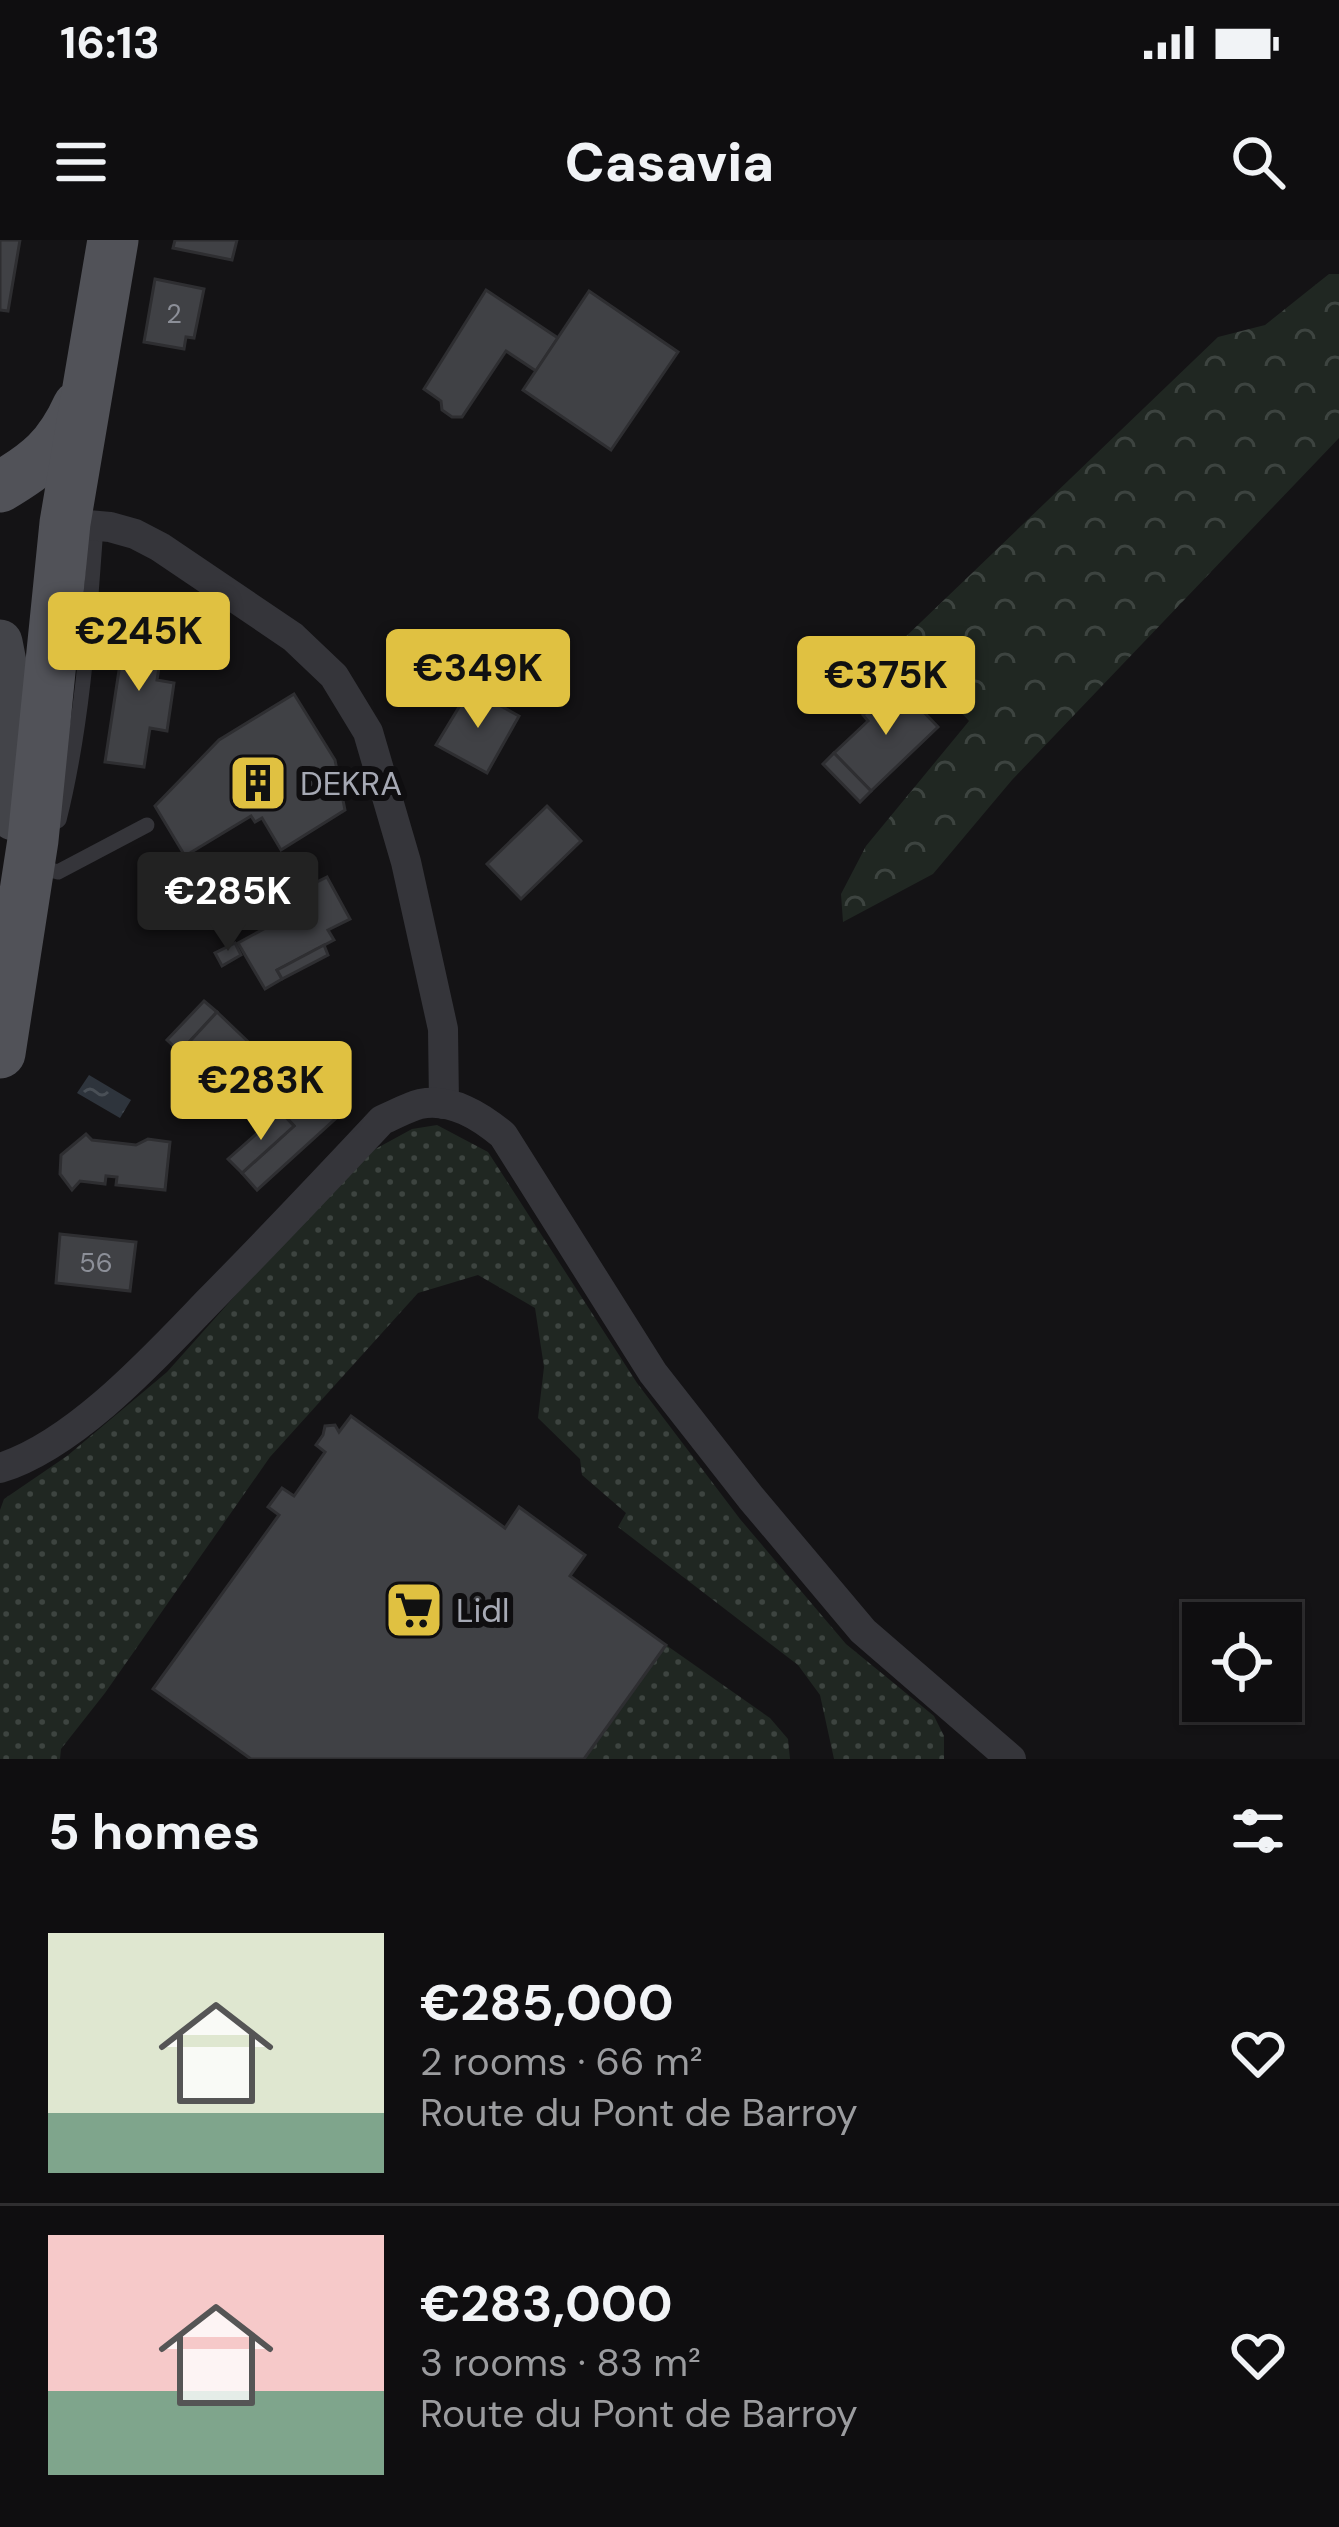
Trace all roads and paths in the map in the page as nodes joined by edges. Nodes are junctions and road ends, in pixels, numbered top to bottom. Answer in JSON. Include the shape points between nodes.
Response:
{"nodes":[{"id":1,"x":112,"y":240,"type":"edge"},
{"id":2,"x":90,"y":378,"type":"junction"},
{"id":3,"x":0,"y":487,"type":"edge"},
{"id":4,"x":0,"y":515,"type":"edge"},
{"id":5,"x":81,"y":525,"type":"junction"},
{"id":6,"x":0,"y":642,"type":"edge"},
{"id":7,"x":147,"y":825,"type":"dead end"},
{"id":8,"x":30,"y":852,"type":"junction"},
{"id":9,"x":1,"y":1045,"type":"edge"},
{"id":10,"x":444,"y":1103,"type":"junction"},
{"id":11,"x":0,"y":1468,"type":"edge"},
{"id":12,"x":1011,"y":1759,"type":"edge"}],
"edges":[{"from":1,"to":2,"type":"main road"},
{"from":2,"to":3,"type":"main road","via":[[52,450]]},
{"from":2,"to":5,"type":"main road"},
{"from":4,"to":5,"type":"main road"},
{"from":5,"to":8,"type":"main road"},
{"from":5,"to":10,"type":"street","via":[[160,547],[292,637],[334,676],[368,732],[406,862],[443,1029]]},
{"from":6,"to":9,"type":"main road","via":[[16,756]]},
{"from":7,"to":8,"type":"lane","via":[[58,872]]},
{"from":8,"to":9,"type":"main road"},
{"from":10,"to":11,"type":"street","via":[[382,1120],[159,1353],[87,1418]]},
{"from":10,"to":12,"type":"street","via":[[479,1115],[502,1135],[653,1373],[862,1630]]}]}
